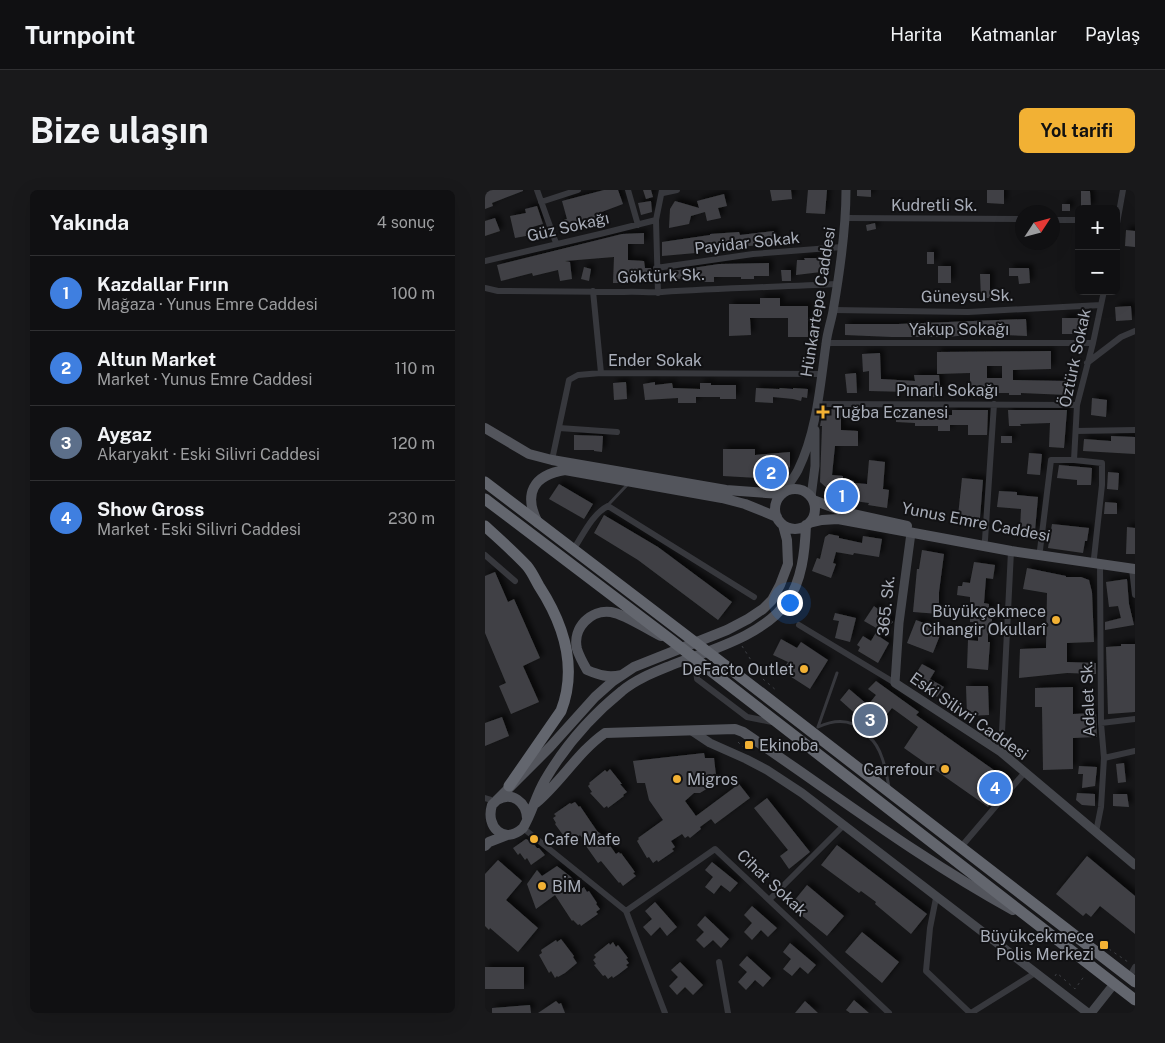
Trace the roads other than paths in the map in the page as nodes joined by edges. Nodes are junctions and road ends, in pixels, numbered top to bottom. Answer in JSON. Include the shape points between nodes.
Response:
{"nodes":[{"id":1,"x":537,"y":190,"type":"edge"},
{"id":2,"x":578,"y":190,"type":"edge"},
{"id":3,"x":628,"y":190,"type":"edge"},
{"id":4,"x":677,"y":190,"type":"edge"},
{"id":5,"x":846,"y":190,"type":"edge"},
{"id":6,"x":1123,"y":190,"type":"edge"},
{"id":7,"x":663,"y":191,"type":"edge"},
{"id":8,"x":541,"y":202,"type":"junction"},
{"id":9,"x":1120,"y":205,"type":"edge"},
{"id":10,"x":846,"y":218,"type":"junction"},
{"id":11,"x":1015,"y":219,"type":"edge"},
{"id":12,"x":656,"y":220,"type":"junction"},
{"id":13,"x":1060,"y":220,"type":"edge"},
{"id":14,"x":1075,"y":220,"type":"edge"},
{"id":15,"x":638,"y":225,"type":"junction"},
{"id":16,"x":556,"y":243,"type":"junction"},
{"id":17,"x":842,"y":247,"type":"junction"},
{"id":18,"x":485,"y":261,"type":"edge"},
{"id":19,"x":656,"y":268,"type":"junction"},
{"id":20,"x":837,"y":284,"type":"junction"},
{"id":21,"x":485,"y":288,"type":"edge"},
{"id":22,"x":593,"y":291,"type":"junction"},
{"id":23,"x":658,"y":293,"type":"junction"},
{"id":24,"x":1103,"y":295,"type":"edge"},
{"id":25,"x":1101,"y":305,"type":"junction"},
{"id":26,"x":833,"y":310,"type":"junction"},
{"id":27,"x":1135,"y":331,"type":"edge"},
{"id":28,"x":1093,"y":343,"type":"junction"},
{"id":29,"x":826,"y":344,"type":"junction"},
{"id":30,"x":1087,"y":364,"type":"junction"},
{"id":31,"x":601,"y":373,"type":"junction"},
{"id":32,"x":823,"y":374,"type":"junction"},
{"id":33,"x":817,"y":404,"type":"junction"},
{"id":34,"x":995,"y":404,"type":"junction"},
{"id":35,"x":1077,"y":405,"type":"junction"},
{"id":36,"x":815,"y":417,"type":"junction"},
{"id":37,"x":485,"y":428,"type":"edge"},
{"id":38,"x":559,"y":428,"type":"junction"},
{"id":39,"x":1135,"y":430,"type":"edge"},
{"id":40,"x":1076,"y":431,"type":"junction"},
{"id":41,"x":617,"y":432,"type":"dead end"},
{"id":42,"x":552,"y":460,"type":"junction"},
{"id":43,"x":1074,"y":460,"type":"junction"},
{"id":44,"x":485,"y":482,"type":"edge"},
{"id":45,"x":630,"y":482,"type":"junction"},
{"id":46,"x":782,"y":493,"type":"junction"},
{"id":47,"x":485,"y":499,"type":"edge"},
{"id":48,"x":812,"y":499,"type":"junction"},
{"id":49,"x":608,"y":506,"type":"junction"},
{"id":50,"x":780,"y":521,"type":"junction"},
{"id":51,"x":539,"y":524,"type":"junction"},
{"id":52,"x":808,"y":524,"type":"junction"},
{"id":53,"x":485,"y":526,"type":"edge"},
{"id":54,"x":911,"y":530,"type":"junction"},
{"id":55,"x":985,"y":540,"type":"junction"},
{"id":56,"x":573,"y":550,"type":"junction"},
{"id":57,"x":1040,"y":550,"type":"junction"},
{"id":58,"x":1011,"y":551,"type":"junction"},
{"id":59,"x":485,"y":555,"type":"edge"},
{"id":60,"x":1097,"y":561,"type":"junction"},
{"id":61,"x":1134,"y":567,"type":"edge"},
{"id":62,"x":515,"y":581,"type":"dead end"},
{"id":63,"x":1135,"y":594,"type":"edge"},
{"id":64,"x":754,"y":597,"type":"dead end"},
{"id":65,"x":799,"y":625,"type":"dead end"},
{"id":66,"x":671,"y":640,"type":"junction"},
{"id":67,"x":837,"y":673,"type":"dead end"},
{"id":68,"x":622,"y":675,"type":"junction"},
{"id":69,"x":895,"y":683,"type":"junction"},
{"id":70,"x":1135,"y":718,"type":"edge"},
{"id":71,"x":1101,"y":723,"type":"junction"},
{"id":72,"x":853,"y":724,"type":"dead end"},
{"id":73,"x":814,"y":729,"type":"junction"},
{"id":74,"x":692,"y":731,"type":"junction"},
{"id":75,"x":869,"y":737,"type":"dead end"},
{"id":76,"x":1135,"y":751,"type":"edge"},
{"id":77,"x":1001,"y":752,"type":"junction"},
{"id":78,"x":1104,"y":758,"type":"junction"},
{"id":79,"x":1025,"y":772,"type":"junction"},
{"id":80,"x":509,"y":786,"type":"junction"},
{"id":81,"x":889,"y":792,"type":"junction"},
{"id":82,"x":490,"y":800,"type":"edge"},
{"id":83,"x":532,"y":807,"type":"junction"},
{"id":84,"x":486,"y":814,"type":"edge"},
{"id":85,"x":527,"y":818,"type":"junction"},
{"id":86,"x":845,"y":824,"type":"junction"},
{"id":87,"x":523,"y":828,"type":"junction"},
{"id":88,"x":1096,"y":832,"type":"junction"},
{"id":89,"x":507,"y":835,"type":"junction"},
{"id":90,"x":485,"y":846,"type":"edge"},
{"id":91,"x":961,"y":847,"type":"junction"},
{"id":92,"x":1135,"y":865,"type":"edge"},
{"id":93,"x":936,"y":898,"type":"junction"},
{"id":94,"x":769,"y":900,"type":"junction"},
{"id":95,"x":626,"y":911,"type":"junction"},
{"id":96,"x":1028,"y":918,"type":"junction"},
{"id":97,"x":719,"y":962,"type":"dead end"},
{"id":98,"x":1135,"y":967,"type":"edge"},
{"id":99,"x":1035,"y":973,"type":"junction"},
{"id":100,"x":1132,"y":980,"type":"edge"},
{"id":101,"x":1114,"y":984,"type":"junction"},
{"id":102,"x":1135,"y":1000,"type":"edge"},
{"id":103,"x":1087,"y":1012,"type":"edge"},
{"id":104,"x":665,"y":1013,"type":"edge"},
{"id":105,"x":728,"y":1013,"type":"edge"},
{"id":106,"x":889,"y":1013,"type":"edge"},
{"id":107,"x":970,"y":1013,"type":"edge"}],
"edges":[{"from":1,"to":8,"type":"street"},
{"from":2,"to":8,"type":"street"},
{"from":3,"to":15,"type":"street"},
{"from":4,"to":7,"type":"street"},
{"from":5,"to":10,"type":"main road","name":"Hünkartepe Caddesi"},
{"from":6,"to":9,"type":"street"},
{"from":7,"to":12,"type":"street"},
{"from":8,"to":16,"type":"street"},
{"from":10,"to":11,"type":"street","name":"Kudretli Sk."},
{"from":10,"to":17,"type":"main road","name":"Hünkartepe Caddesi"},
{"from":12,"to":15,"type":"street","name":"Güz Sokağı"},
{"from":12,"to":19,"type":"street"},
{"from":13,"to":14,"type":"street"},
{"from":15,"to":16,"type":"street","name":"Güz Sokağı"},
{"from":16,"to":18,"type":"street","name":"Güz Sokağı"},
{"from":17,"to":19,"type":"street","name":"Payidar Sokak","via":[[753,254]]},
{"from":17,"to":20,"type":"main road","name":"Hünkartepe Caddesi"},
{"from":19,"to":23,"type":"street"},
{"from":20,"to":23,"type":"street","name":"Göktürk Sk."},
{"from":20,"to":26,"type":"main road","name":"Hünkartepe Caddesi"},
{"from":21,"to":22,"type":"street","name":"Göktürk Sk.","via":[[499,291]]},
{"from":22,"to":23,"type":"street","name":"Göktürk Sk."},
{"from":22,"to":31,"type":"street"},
{"from":24,"to":25,"type":"street","name":"Öztürk Sokak"},
{"from":25,"to":26,"type":"street","name":"Güneysu Sk.","via":[[968,312]]},
{"from":25,"to":28,"type":"street","name":"Öztürk Sokak"},
{"from":26,"to":29,"type":"main road","name":"Hünkartepe Caddesi"},
{"from":27,"to":30,"type":"street","via":[[1121,337]]},
{"from":28,"to":29,"type":"street","name":"Yakup Sokağı"},
{"from":28,"to":30,"type":"street","name":"Öztürk Sokak"},
{"from":29,"to":32,"type":"main road","name":"Hünkartepe Caddesi"},
{"from":30,"to":35,"type":"street","name":"Öztürk Sokak"},
{"from":31,"to":32,"type":"street","name":"Ender Sokak"},
{"from":31,"to":38,"type":"street","name":"Ender Sokak","via":[[578,375],[569,380]]},
{"from":32,"to":33,"type":"main road","name":"Hünkartepe Caddesi"},
{"from":33,"to":34,"type":"street","name":"Pınarlı Sokağı"},
{"from":33,"to":36,"type":"main road","name":"Hünkartepe Caddesi"},
{"from":34,"to":35,"type":"street","name":"Pınarlı Sokağı"},
{"from":34,"to":55,"type":"street"},
{"from":35,"to":40,"type":"street","name":"Öztürk Sokak"},
{"from":36,"to":46,"type":"main road","via":[[802,461]]},
{"from":36,"to":48,"type":"main road"},
{"from":37,"to":42,"type":"main road","via":[[529,454]]},
{"from":38,"to":41,"type":"street"},
{"from":38,"to":42,"type":"street","name":"Ender Sokak"},
{"from":39,"to":40,"type":"street"},
{"from":40,"to":43,"type":"street","name":"Öztürk Sokak"},
{"from":42,"to":46,"type":"main road","via":[[726,490]]},
{"from":43,"to":57,"type":"street","via":[[1051,460]]},
{"from":43,"to":60,"type":"street","name":"Adalet Sk.","via":[[1102,464]]},
{"from":44,"to":51,"type":"highway"},
{"from":45,"to":49,"type":"lane"},
{"from":45,"to":50,"type":"main road","via":[[722,498],[745,504]]},
{"from":45,"to":51,"type":"main road","via":[[565,470],[551,472],[535,485],[531,496],[533,513]]},
{"from":46,"to":48,"type":"main road","via":[[795,488]]},
{"from":46,"to":50,"type":"main road","via":[[775,506]]},
{"from":47,"to":66,"type":"highway"},
{"from":48,"to":52,"type":"main road","via":[[815,512]]},
{"from":48,"to":54,"type":"main road","name":"Yunus Emre Caddesi"},
{"from":49,"to":56,"type":"street","via":[[601,509]]},
{"from":49,"to":64,"type":"street"},
{"from":50,"to":52,"type":"main road","via":[[793,529]]},
{"from":50,"to":68,"type":"main road","via":[[787,540],[788,564],[772,600],[763,609],[727,630],[649,660]]},
{"from":51,"to":56,"type":"highway"},
{"from":52,"to":54,"type":"main road","via":[[838,519]]},
{"from":52,"to":83,"type":"main road","via":[[801,568],[788,601],[772,619],[757,630],[637,680],[623,690],[580,731],[560,756]]},
{"from":53,"to":80,"type":"highway","via":[[527,567],[547,597],[559,620],[568,664],[561,711]]},
{"from":54,"to":55,"type":"main road","name":"Yunus Emre Caddesi"},
{"from":54,"to":58,"type":"main road"},
{"from":54,"to":69,"type":"main road","name":"365. Sk."},
{"from":55,"to":57,"type":"main road","name":"Yunus Emre Caddesi"},
{"from":56,"to":73,"type":"highway"},
{"from":57,"to":60,"type":"main road","name":"Yunus Emre Caddesi"},
{"from":58,"to":60,"type":"main road"},
{"from":58,"to":77,"type":"street"},
{"from":59,"to":62,"type":"street"},
{"from":60,"to":61,"type":"main road","name":"Yunus Emre Caddesi"},
{"from":60,"to":71,"type":"street","name":"Adalet Sk."},
{"from":61,"to":63,"type":"street"},
{"from":65,"to":69,"type":"street","name":"Eski Silivri Caddesi"},
{"from":66,"to":68,"type":"main road","via":[[613,613],[593,614],[580,628],[576,646],[579,656],[587,670],[612,677]]},
{"from":66,"to":96,"type":"highway"},
{"from":67,"to":73,"type":"lane"},
{"from":68,"to":80,"type":"main road","via":[[595,697]]},
{"from":69,"to":77,"type":"main road","name":"Eski Silivri Caddesi"},
{"from":70,"to":71,"type":"street"},
{"from":71,"to":78,"type":"street","name":"Adalet Sk."},
{"from":72,"to":73,"type":"lane","via":[[843,721],[827,723]]},
{"from":73,"to":81,"type":"highway"},
{"from":74,"to":83,"type":"main road","via":[[605,733]]},
{"from":74,"to":86,"type":"main road","via":[[767,770]]},
{"from":74,"to":96,"type":"main road","via":[[735,729],[743,732],[945,870]]},
{"from":75,"to":81,"type":"lane","via":[[876,742]]},
{"from":76,"to":78,"type":"street"},
{"from":77,"to":79,"type":"main road","name":"Eski Silivri Caddesi"},
{"from":78,"to":88,"type":"street","name":"Adalet Sk."},
{"from":79,"to":88,"type":"main road","name":"Eski Silivri Caddesi"},
{"from":79,"to":91,"type":"street"},
{"from":80,"to":82,"type":"main road"},
{"from":81,"to":91,"type":"highway"},
{"from":82,"to":84,"type":"main road","via":[[492,805]]},
{"from":82,"to":85,"type":"main road","via":[[507,796],[519,800],[524,805]]},
{"from":83,"to":85,"type":"main road"},
{"from":84,"to":89,"type":"main road","via":[[496,831]]},
{"from":85,"to":87,"type":"main road"},
{"from":86,"to":93,"type":"main road"},
{"from":86,"to":94,"type":"street"},
{"from":87,"to":89,"type":"main road"},
{"from":87,"to":95,"type":"street"},
{"from":88,"to":92,"type":"main road","name":"Eski Silivri Caddesi"},
{"from":89,"to":90,"type":"main road"},
{"from":91,"to":100,"type":"highway"},
{"from":93,"to":99,"type":"main road"},
{"from":93,"to":107,"type":"street","via":[[926,971]]},
{"from":94,"to":95,"type":"street","name":"Cihat Sokak","via":[[715,849]]},
{"from":94,"to":106,"type":"street","name":"Cihat Sokak"},
{"from":95,"to":104,"type":"street"},
{"from":96,"to":101,"type":"highway"},
{"from":97,"to":105,"type":"street"},
{"from":98,"to":100,"type":"street"},
{"from":99,"to":103,"type":"main road"},
{"from":99,"to":107,"type":"street"},
{"from":101,"to":102,"type":"highway"},
{"from":101,"to":103,"type":"main road"}]}
